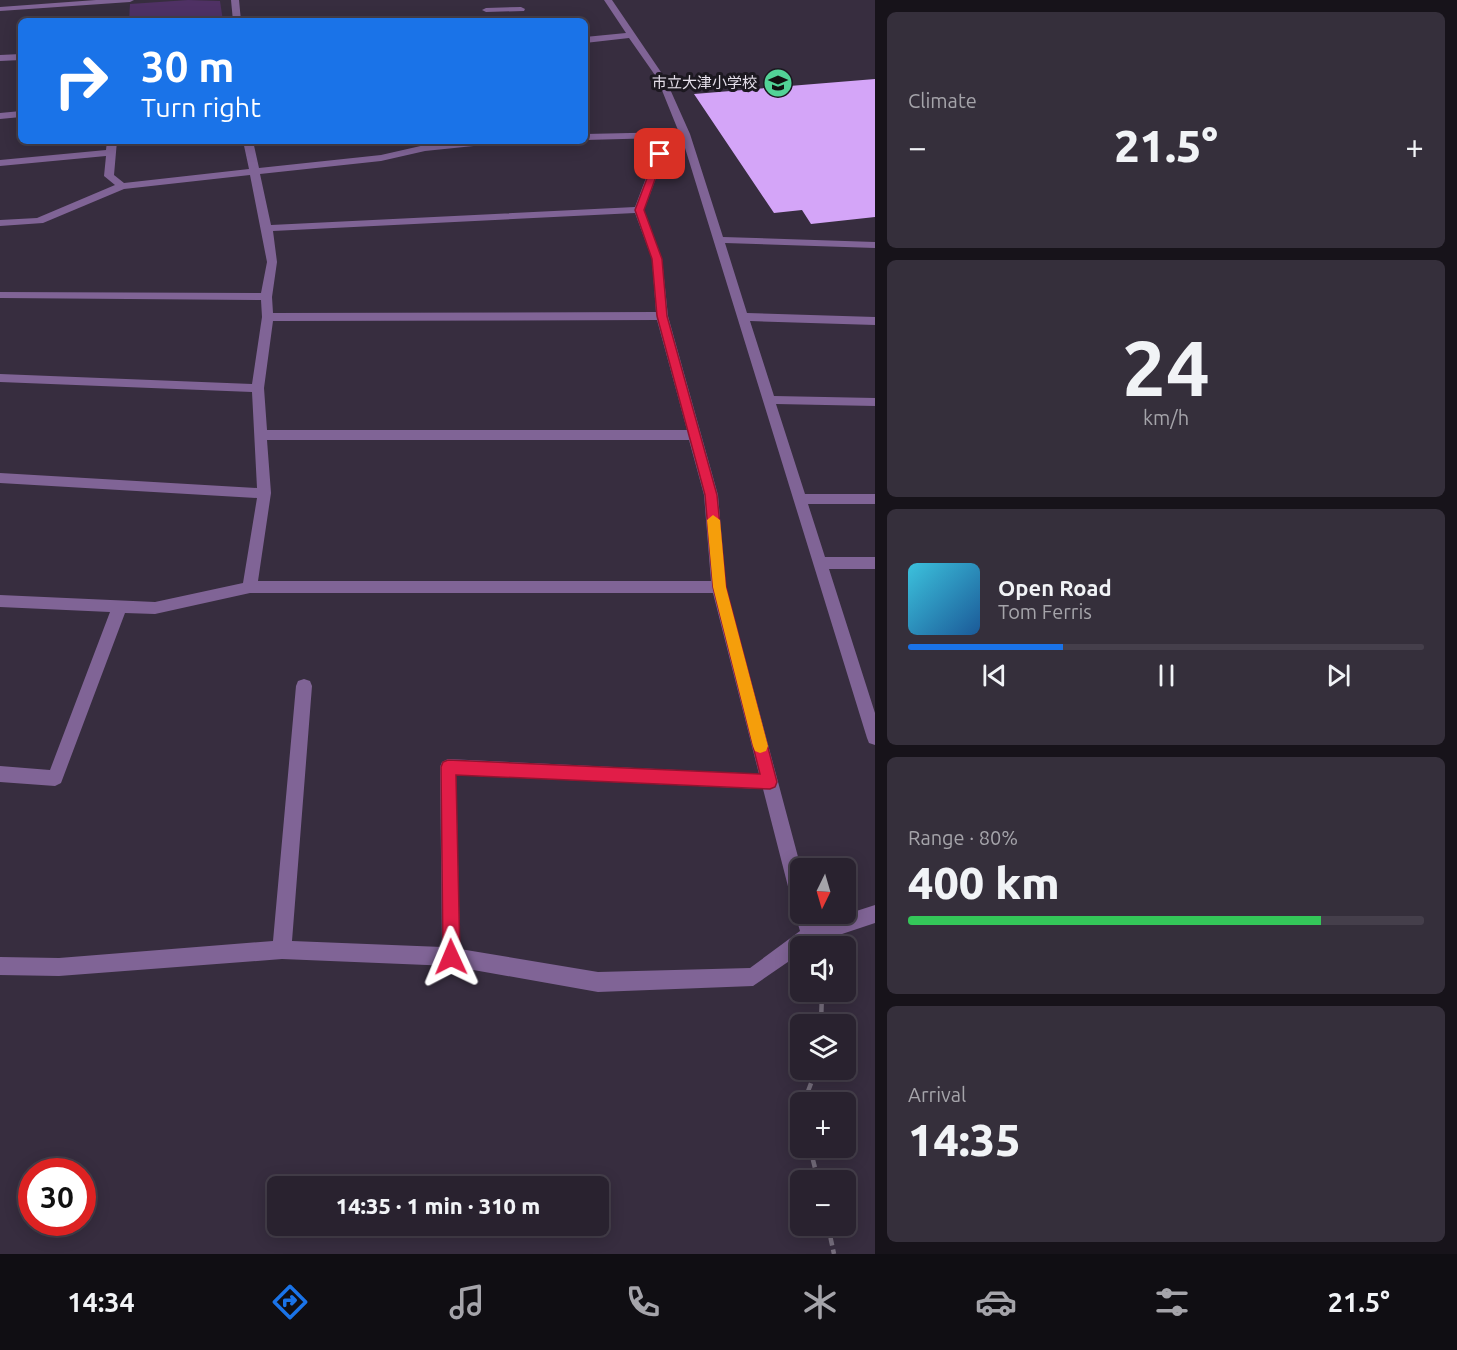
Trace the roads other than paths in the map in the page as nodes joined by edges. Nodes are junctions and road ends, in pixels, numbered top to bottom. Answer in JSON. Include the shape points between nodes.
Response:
{"nodes":[{"id":1,"x":130,"y":0,"type":"edge"},
{"id":2,"x":236,"y":0,"type":"edge"},
{"id":3,"x":483,"y":0,"type":"edge"},
{"id":4,"x":608,"y":0,"type":"edge"},
{"id":5,"x":0,"y":9,"type":"edge"},
{"id":6,"x":521,"y":9,"type":"dead end"},
{"id":7,"x":486,"y":10,"type":"junction"},
{"id":8,"x":237,"y":18,"type":"edge"},
{"id":9,"x":486,"y":18,"type":"edge"},
{"id":10,"x":632,"y":35,"type":"junction"},
{"id":11,"x":588,"y":40,"type":"edge"},
{"id":12,"x":18,"y":57,"type":"edge"},
{"id":13,"x":0,"y":58,"type":"edge"},
{"id":14,"x":18,"y":114,"type":"edge"},
{"id":15,"x":0,"y":116,"type":"edge"},
{"id":16,"x":685,"y":134,"type":"junction"},
{"id":17,"x":667,"y":135,"type":"junction"},
{"id":18,"x":588,"y":137,"type":"edge"},
{"id":19,"x":112,"y":144,"type":"edge"},
{"id":20,"x":248,"y":144,"type":"edge"},
{"id":21,"x":464,"y":144,"type":"edge"},
{"id":22,"x":110,"y":153,"type":"junction"},
{"id":23,"x":0,"y":163,"type":"edge"},
{"id":24,"x":253,"y":171,"type":"junction"},
{"id":25,"x":122,"y":186,"type":"junction"},
{"id":26,"x":639,"y":210,"type":"junction"},
{"id":27,"x":0,"y":223,"type":"edge"},
{"id":28,"x":267,"y":228,"type":"junction"},
{"id":29,"x":718,"y":240,"type":"junction"},
{"id":30,"x":875,"y":245,"type":"edge"},
{"id":31,"x":0,"y":295,"type":"edge"},
{"id":32,"x":266,"y":297,"type":"junction"},
{"id":33,"x":662,"y":316,"type":"junction"},
{"id":34,"x":268,"y":317,"type":"junction"},
{"id":35,"x":743,"y":317,"type":"junction"},
{"id":36,"x":875,"y":321,"type":"edge"},
{"id":37,"x":0,"y":378,"type":"edge"},
{"id":38,"x":258,"y":388,"type":"junction"},
{"id":39,"x":768,"y":400,"type":"junction"},
{"id":40,"x":875,"y":402,"type":"edge"},
{"id":41,"x":260,"y":435,"type":"junction"},
{"id":42,"x":696,"y":435,"type":"junction"},
{"id":43,"x":0,"y":478,"type":"edge"},
{"id":44,"x":264,"y":493,"type":"junction"},
{"id":45,"x":800,"y":499,"type":"junction"},
{"id":46,"x":875,"y":499,"type":"edge"},
{"id":47,"x":820,"y":563,"type":"junction"},
{"id":48,"x":875,"y":563,"type":"edge"},
{"id":49,"x":250,"y":587,"type":"junction"},
{"id":50,"x":719,"y":587,"type":"junction"},
{"id":51,"x":0,"y":601,"type":"edge"},
{"id":52,"x":119,"y":608,"type":"junction"},
{"id":53,"x":304,"y":686,"type":"dead end"},
{"id":54,"x":868,"y":696,"type":"edge"},
{"id":55,"x":875,"y":738,"type":"edge"},
{"id":56,"x":0,"y":774,"type":"edge"},
{"id":57,"x":770,"y":782,"type":"junction"},
{"id":58,"x":790,"y":859,"type":"edge"},
{"id":59,"x":875,"y":914,"type":"edge"},
{"id":60,"x":807,"y":924,"type":"edge"},
{"id":61,"x":810,"y":935,"type":"junction"},
{"id":62,"x":282,"y":950,"type":"junction"},
{"id":63,"x":451,"y":957,"type":"junction"},
{"id":64,"x":0,"y":966,"type":"edge"}],
"edges":[{"from":1,"to":5,"type":"street"},
{"from":2,"to":8,"type":"street"},
{"from":3,"to":7,"type":"street"},
{"from":4,"to":10,"type":"street"},
{"from":6,"to":7,"type":"street"},
{"from":7,"to":9,"type":"street"},
{"from":10,"to":11,"type":"street"},
{"from":10,"to":16,"type":"street","via":[[661,78]]},
{"from":12,"to":13,"type":"street"},
{"from":14,"to":15,"type":"street"},
{"from":16,"to":17,"type":"street"},
{"from":16,"to":29,"type":"street"},
{"from":17,"to":18,"type":"street"},
{"from":17,"to":26,"type":"street"},
{"from":19,"to":22,"type":"street"},
{"from":20,"to":24,"type":"street"},
{"from":21,"to":24,"type":"street","via":[[381,158]]},
{"from":22,"to":23,"type":"street"},
{"from":22,"to":25,"type":"street","via":[[109,176]]},
{"from":24,"to":25,"type":"street"},
{"from":24,"to":28,"type":"street"},
{"from":25,"to":27,"type":"street","via":[[39,220]]},
{"from":26,"to":28,"type":"street"},
{"from":26,"to":33,"type":"street","via":[[657,259]]},
{"from":28,"to":32,"type":"street","via":[[272,262]]},
{"from":29,"to":30,"type":"street"},
{"from":29,"to":35,"type":"street"},
{"from":31,"to":32,"type":"street"},
{"from":32,"to":34,"type":"street"},
{"from":33,"to":34,"type":"street"},
{"from":33,"to":42,"type":"street"},
{"from":34,"to":38,"type":"street"},
{"from":35,"to":36,"type":"street"},
{"from":35,"to":39,"type":"street"},
{"from":37,"to":38,"type":"street"},
{"from":38,"to":41,"type":"street"},
{"from":39,"to":40,"type":"street"},
{"from":39,"to":45,"type":"street"},
{"from":41,"to":42,"type":"street"},
{"from":41,"to":44,"type":"street"},
{"from":42,"to":50,"type":"street","via":[[711,495]]},
{"from":43,"to":44,"type":"street"},
{"from":44,"to":49,"type":"street"},
{"from":45,"to":46,"type":"street"},
{"from":45,"to":47,"type":"street"},
{"from":47,"to":48,"type":"street"},
{"from":47,"to":54,"type":"street"},
{"from":49,"to":50,"type":"street"},
{"from":49,"to":52,"type":"street","via":[[155,608]]},
{"from":50,"to":57,"type":"street"},
{"from":51,"to":52,"type":"street"},
{"from":52,"to":56,"type":"street","via":[[55,778]]},
{"from":53,"to":62,"type":"street"},
{"from":54,"to":55,"type":"street"},
{"from":57,"to":58,"type":"street"},
{"from":57,"to":63,"type":"street","via":[[448,767]]},
{"from":59,"to":61,"type":"street"},
{"from":60,"to":61,"type":"street"},
{"from":61,"to":63,"type":"street","via":[[753,977],[598,982]]},
{"from":62,"to":63,"type":"street"},
{"from":62,"to":64,"type":"street","via":[[59,967]]}]}
